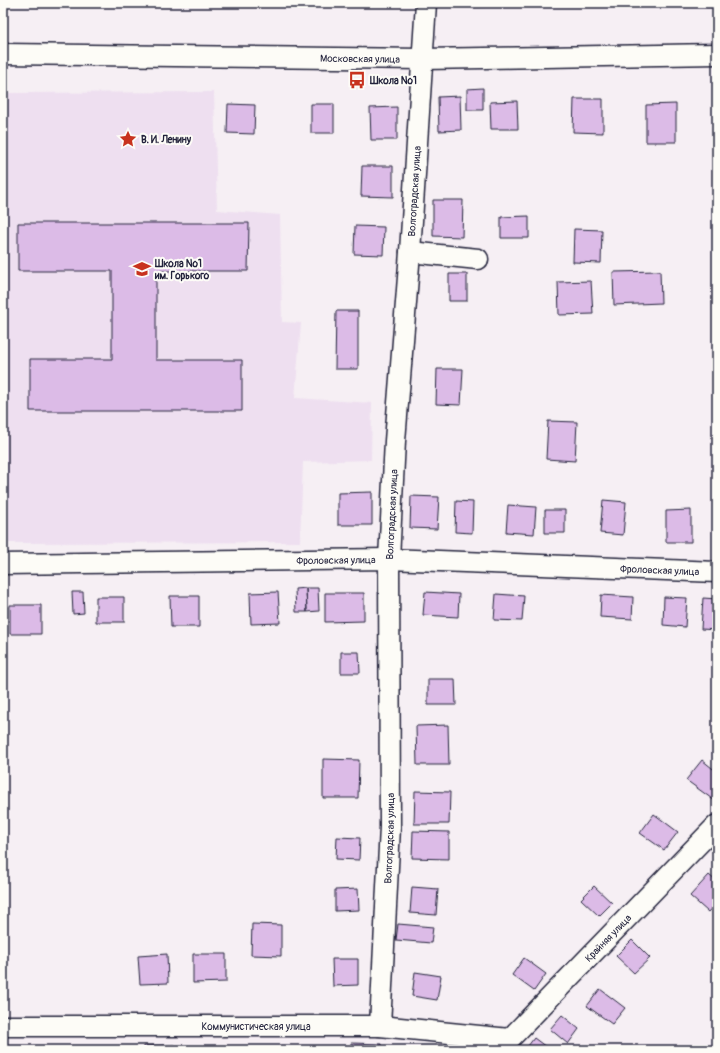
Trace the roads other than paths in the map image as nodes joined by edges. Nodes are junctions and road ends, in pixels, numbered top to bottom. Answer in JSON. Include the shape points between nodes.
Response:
{"nodes":[{"id":1,"x":426,"y":3,"type":"edge"},
{"id":2,"x":3,"y":54,"type":"edge"},
{"id":3,"x":717,"y":54,"type":"edge"},
{"id":4,"x":423,"y":60,"type":"junction"},
{"id":5,"x":410,"y":252,"type":"junction"},
{"id":6,"x":478,"y":259,"type":"dead end"},
{"id":7,"x":389,"y":559,"type":"junction"},
{"id":8,"x":3,"y":564,"type":"edge"},
{"id":9,"x":717,"y":572,"type":"edge"},
{"id":10,"x":717,"y":825,"type":"edge"},
{"id":11,"x":3,"y":1026,"type":"edge"},
{"id":12,"x":380,"y":1026,"type":"junction"},
{"id":13,"x":504,"y":1044,"type":"edge"}],
"edges":[{"from":1,"to":4,"type":"street","name":"Волгоградская улица"},
{"from":2,"to":4,"type":"street","name":"Московская улица"},
{"from":3,"to":4,"type":"street","name":"Московская улица"},
{"from":4,"to":5,"type":"street","name":"Волгоградская улица"},
{"from":5,"to":6,"type":"street"},
{"from":5,"to":7,"type":"street","name":"Волгоградская улица","via":[[395,441]]},
{"from":7,"to":8,"type":"street","name":"Фроловская улица"},
{"from":7,"to":9,"type":"street","name":"Фроловская улица"},
{"from":7,"to":12,"type":"street","name":"Волгоградская улица","via":[[390,827]]},
{"from":10,"to":13,"type":"street","name":"Крайняя улица"},
{"from":11,"to":12,"type":"street","name":"Коммунистическая улица"},
{"from":12,"to":13,"type":"street","name":"Коммунистическая улица"}]}
